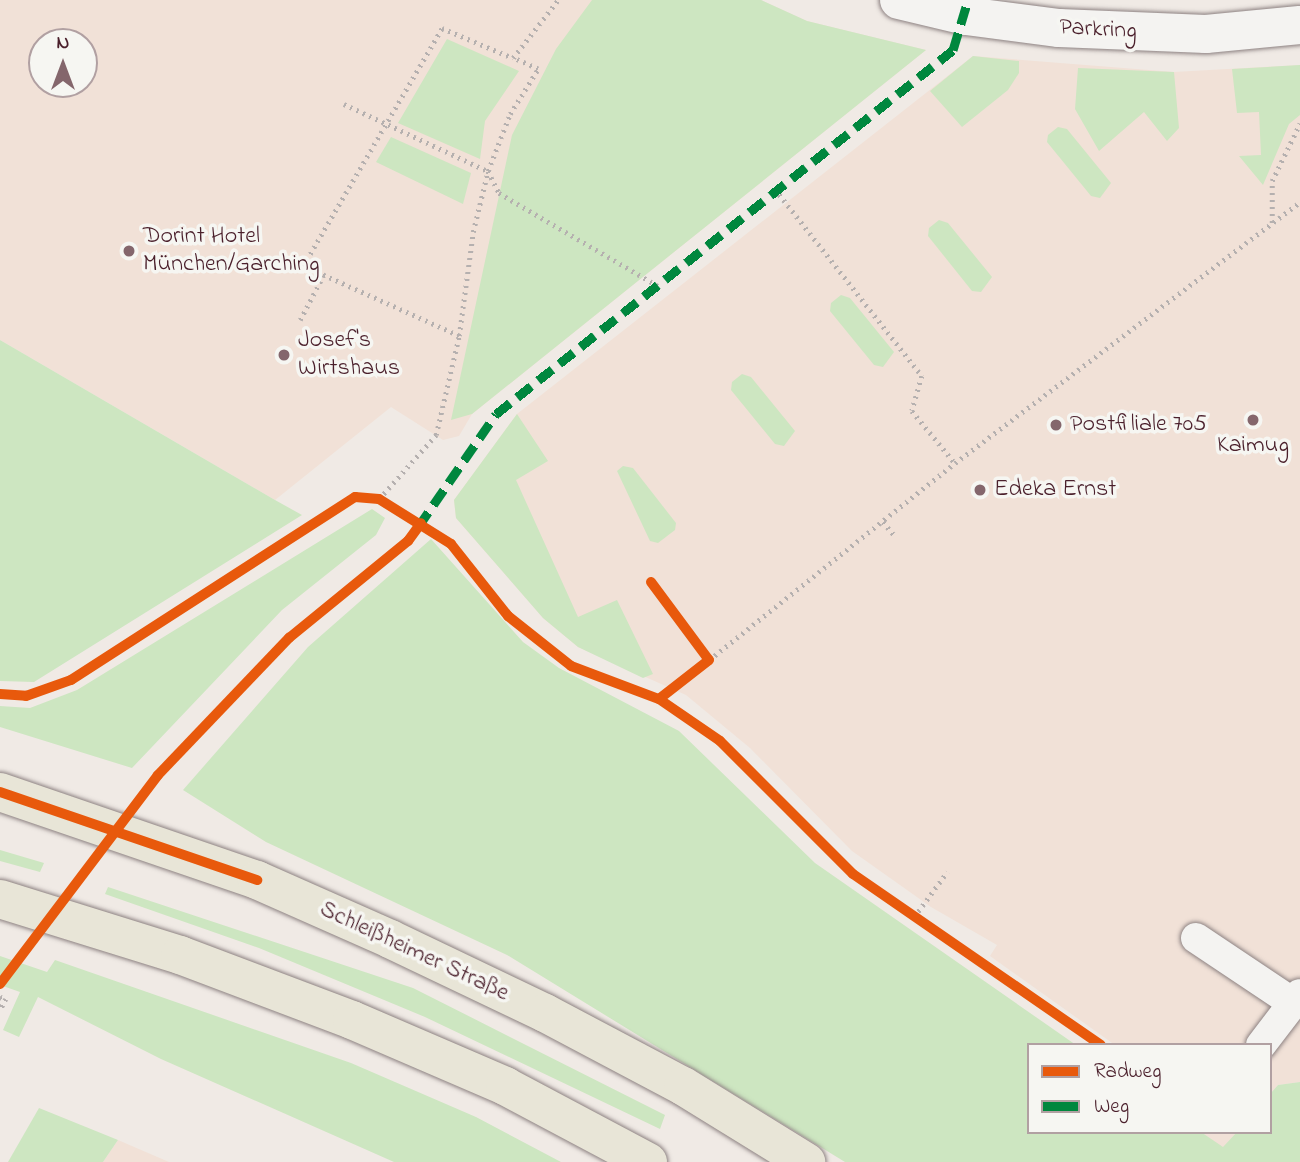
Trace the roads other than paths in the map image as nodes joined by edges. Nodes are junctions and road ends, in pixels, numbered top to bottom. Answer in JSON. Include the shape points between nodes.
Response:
{"nodes":[{"id":1,"x":899,"y":0,"type":"edge"},
{"id":2,"x":1300,"y":25,"type":"edge"},
{"id":3,"x":0,"y":792,"type":"edge"},
{"id":4,"x":0,"y":899,"type":"edge"},
{"id":5,"x":1196,"y":938,"type":"dead end"},
{"id":6,"x":1297,"y":998,"type":"edge"},
{"id":7,"x":1263,"y":1043,"type":"edge"},
{"id":8,"x":648,"y":1162,"type":"edge"},
{"id":9,"x":806,"y":1162,"type":"edge"}],
"edges":[{"from":1,"to":2,"type":"street","name":"Parkring","via":[[966,16],[1059,29],[1206,34]]},
{"from":3,"to":9,"type":"main road","name":"Schleißheimer Straße","via":[[257,880],[390,939],[683,1086]]},
{"from":4,"to":8,"type":"main road","via":[[180,955],[352,1020],[505,1086]]},
{"from":5,"to":6,"type":"lane"},
{"from":6,"to":7,"type":"lane"}]}
